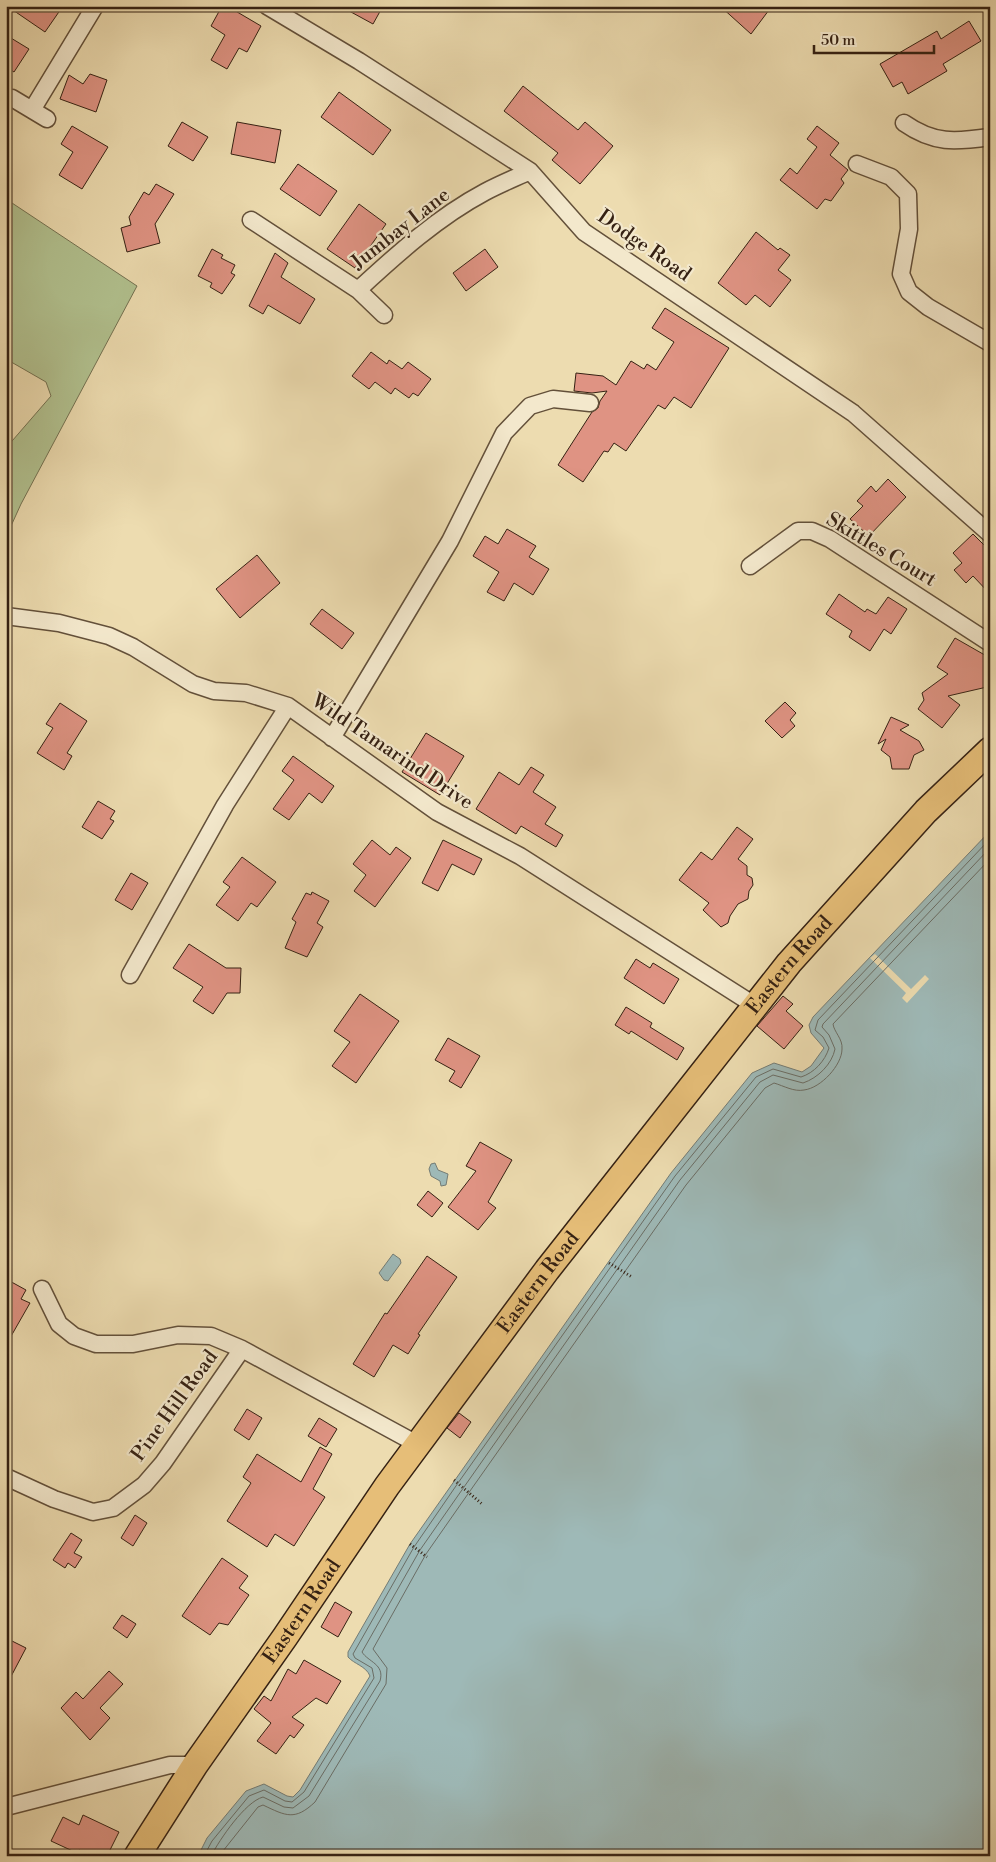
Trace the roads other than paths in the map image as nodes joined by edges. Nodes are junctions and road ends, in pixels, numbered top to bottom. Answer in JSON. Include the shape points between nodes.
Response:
{"nodes":[{"id":1,"x":95,"y":6,"type":"edge"},
{"id":2,"x":266,"y":6,"type":"edge"},
{"id":3,"x":12,"y":98,"type":"dead end"},
{"id":4,"x":32,"y":110,"type":"junction"},
{"id":5,"x":47,"y":119,"type":"dead end"},
{"id":6,"x":904,"y":123,"type":"dead end"},
{"id":7,"x":990,"y":137,"type":"edge"},
{"id":8,"x":857,"y":164,"type":"dead end"},
{"id":9,"x":530,"y":171,"type":"junction"},
{"id":10,"x":251,"y":220,"type":"dead end"},
{"id":11,"x":358,"y":290,"type":"junction"},
{"id":12,"x":384,"y":315,"type":"dead end"},
{"id":13,"x":990,"y":343,"type":"edge"},
{"id":14,"x":590,"y":403,"type":"dead end"},
{"id":15,"x":990,"y":534,"type":"edge"},
{"id":16,"x":750,"y":566,"type":"dead end"},
{"id":17,"x":6,"y":616,"type":"edge"},
{"id":18,"x":990,"y":643,"type":"edge"},
{"id":19,"x":288,"y":706,"type":"junction"},
{"id":20,"x":332,"y":738,"type":"junction"},
{"id":21,"x":990,"y":750,"type":"edge"},
{"id":22,"x":130,"y":975,"type":"dead end"},
{"id":23,"x":754,"y":1005,"type":"junction"},
{"id":24,"x":42,"y":1289,"type":"dead end"},
{"id":25,"x":242,"y":1349,"type":"junction"},
{"id":26,"x":417,"y":1444,"type":"junction"},
{"id":27,"x":6,"y":1477,"type":"edge"},
{"id":28,"x":195,"y":1765,"type":"junction"},
{"id":29,"x":6,"y":1807,"type":"edge"},
{"id":30,"x":137,"y":1856,"type":"edge"}],
"edges":[{"from":1,"to":4,"type":"street"},
{"from":2,"to":9,"type":"street","name":"Dodge Road","via":[[359,61]]},
{"from":3,"to":4,"type":"street"},
{"from":4,"to":5,"type":"street"},
{"from":6,"to":7,"type":"street","via":[[938,141]]},
{"from":8,"to":13,"type":"street","via":[[891,177],[908,194],[908,229],[901,274],[909,292],[928,307]]},
{"from":9,"to":11,"type":"street","name":"Jumbay Lane","via":[[484,192],[434,225]]},
{"from":9,"to":15,"type":"street","name":"Dodge Road","via":[[584,232],[853,413]]},
{"from":10,"to":11,"type":"street","name":"Jumbay Lane"},
{"from":11,"to":12,"type":"street"},
{"from":14,"to":20,"type":"street","via":[[553,399],[530,406],[504,433],[450,541]]},
{"from":16,"to":18,"type":"street","name":"Skittles Court","via":[[798,531],[812,531],[830,539]]},
{"from":17,"to":19,"type":"street","name":"Wild Tamarind Drive","via":[[59,623],[109,636],[193,684],[214,691],[246,693]]},
{"from":19,"to":20,"type":"street","name":"Wild Tamarind Drive"},
{"from":19,"to":22,"type":"street","via":[[224,805]]},
{"from":20,"to":23,"type":"street","name":"Wild Tamarind Drive","via":[[437,812],[520,856]]},
{"from":21,"to":23,"type":"highway","name":"Eastern Road","via":[[926,810]]},
{"from":23,"to":26,"type":"highway","name":"Eastern Road","via":[[553,1262]]},
{"from":24,"to":25,"type":"street","name":"Pine Hill Road","via":[[59,1324],[74,1336],[96,1344],[133,1344],[178,1334],[211,1336]]},
{"from":25,"to":26,"type":"street","name":"Pine Hill Road"},
{"from":25,"to":27,"type":"street","name":"Pine Hill Road","via":[[164,1463],[144,1485],[113,1508],[94,1512],[54,1499]]},
{"from":26,"to":28,"type":"highway","name":"Eastern Road"},
{"from":28,"to":29,"type":"street","via":[[170,1765]]},
{"from":28,"to":30,"type":"highway","name":"Eastern Road"}]}
